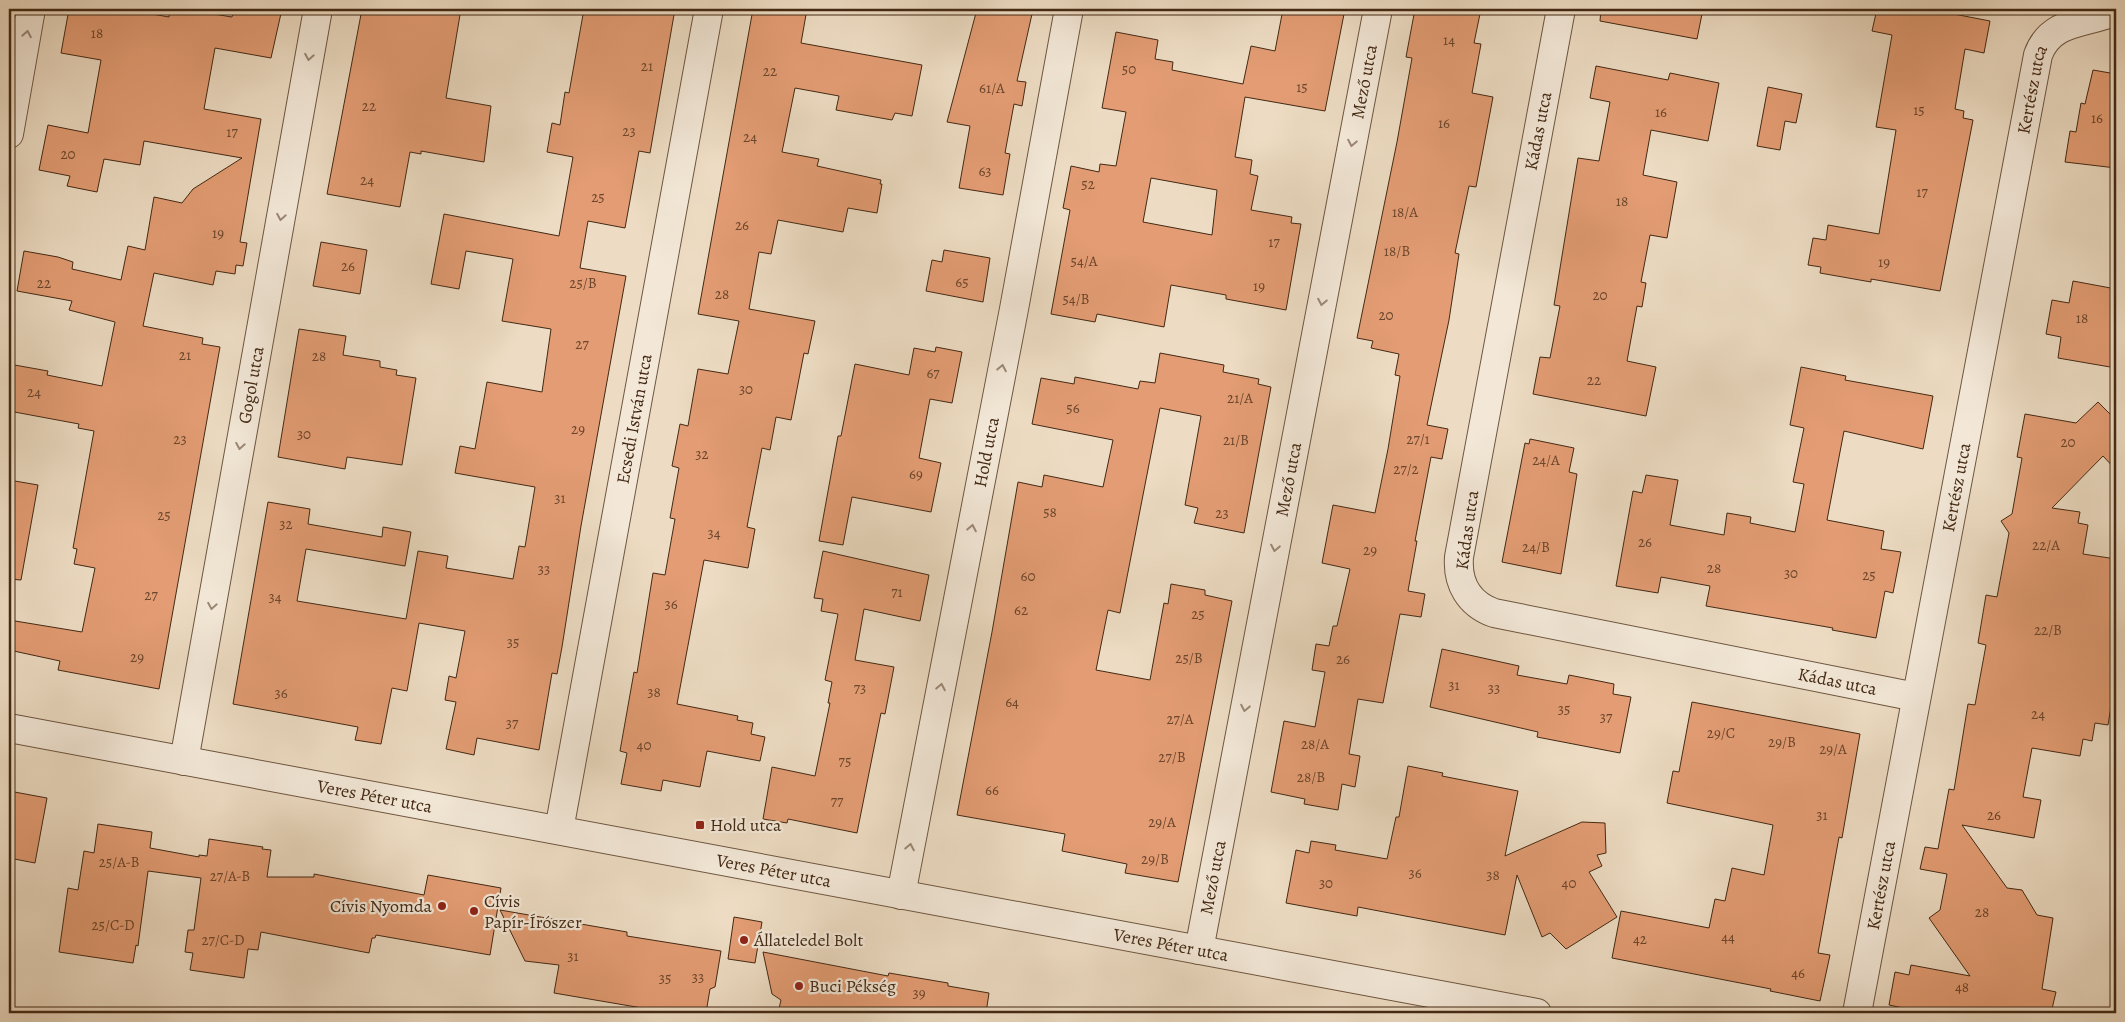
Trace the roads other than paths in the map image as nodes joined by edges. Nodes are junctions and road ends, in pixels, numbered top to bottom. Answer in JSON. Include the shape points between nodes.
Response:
{"nodes":[{"id":1,"x":31,"y":9,"type":"edge"},
{"id":2,"x":318,"y":9,"type":"edge"},
{"id":3,"x":709,"y":9,"type":"edge"},
{"id":4,"x":1069,"y":9,"type":"edge"},
{"id":5,"x":1378,"y":9,"type":"edge"},
{"id":6,"x":1561,"y":9,"type":"edge"},
{"id":7,"x":2116,"y":11,"type":"edge"},
{"id":8,"x":9,"y":134,"type":"edge"},
{"id":9,"x":1916,"y":697,"type":"junction"},
{"id":10,"x":9,"y":728,"type":"edge"},
{"id":11,"x":184,"y":761,"type":"junction"},
{"id":12,"x":559,"y":830,"type":"junction"},
{"id":13,"x":900,"y":895,"type":"junction"},
{"id":14,"x":1199,"y":950,"type":"junction"},
{"id":15,"x":1537,"y":1013,"type":"edge"},
{"id":16,"x":1857,"y":1013,"type":"edge"}],
"edges":[{"from":8,"to":1,"type":"street","one_way":true},
{"from":2,"to":11,"type":"street","name":"Gogol utca","one_way":true},
{"from":3,"to":12,"type":"street","name":"Ecsedi István utca"},
{"from":13,"to":4,"type":"street","name":"Hold utca","one_way":true},
{"from":5,"to":14,"type":"street","name":"Mező utca","one_way":true},
{"from":6,"to":9,"type":"street","name":"Kádas utca","via":[[1459,557],[1464,588],[1475,602],[1494,613]]},
{"from":7,"to":9,"type":"street","name":"Kertész utca","via":[[2059,28],[2048,37],[2038,55]]},
{"from":9,"to":16,"type":"street","name":"Kertész utca"},
{"from":10,"to":11,"type":"street","name":"Veres Péter utca"},
{"from":11,"to":12,"type":"street","name":"Veres Péter utca"},
{"from":12,"to":13,"type":"street","name":"Veres Péter utca"},
{"from":13,"to":14,"type":"street","name":"Veres Péter utca"},
{"from":14,"to":15,"type":"street","name":"Veres Péter utca"}]}
